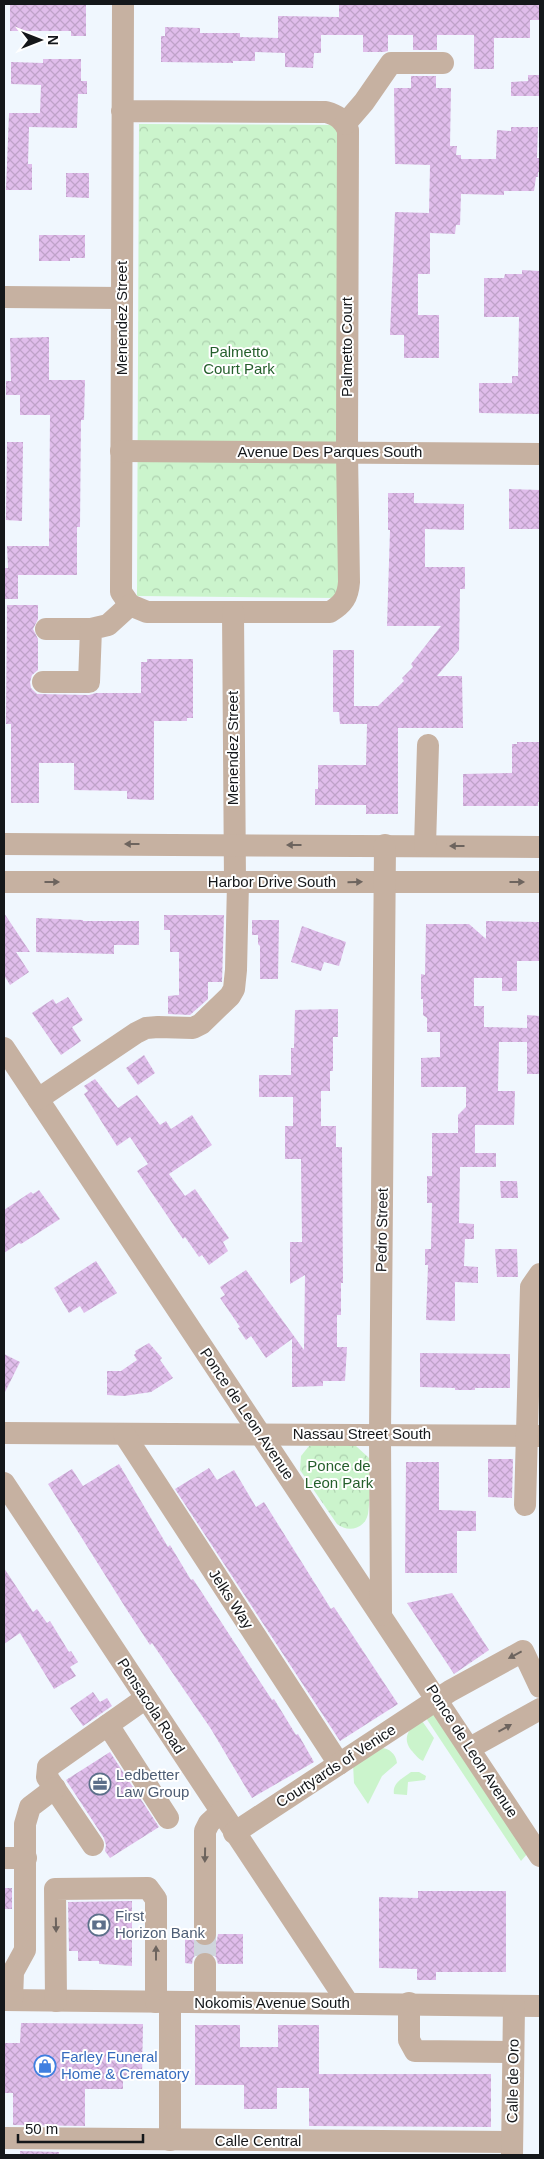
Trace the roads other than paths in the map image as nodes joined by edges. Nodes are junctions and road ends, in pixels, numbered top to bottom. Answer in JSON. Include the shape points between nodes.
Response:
{"nodes":[{"id":1,"x":123,"y":4,"type":"edge"},
{"id":2,"x":443,"y":63,"type":"dead end"},
{"id":3,"x":122,"y":111,"type":"junction"},
{"id":4,"x":345,"y":124,"type":"junction"},
{"id":5,"x":4,"y":297,"type":"edge"},
{"id":6,"x":122,"y":298,"type":"junction"},
{"id":7,"x":121,"y":451,"type":"junction"},
{"id":8,"x":347,"y":452,"type":"junction"},
{"id":9,"x":540,"y":454,"type":"edge"},
{"id":10,"x":130,"y":605,"type":"junction"},
{"id":11,"x":233,"y":612,"type":"junction"},
{"id":12,"x":46,"y":629,"type":"dead end"},
{"id":13,"x":91,"y":629,"type":"junction"},
{"id":14,"x":43,"y":682,"type":"dead end"},
{"id":15,"x":428,"y":745,"type":"dead end"},
{"id":16,"x":4,"y":844,"type":"edge"},
{"id":17,"x":234,"y":845,"type":"junction"},
{"id":18,"x":385,"y":846,"type":"junction"},
{"id":19,"x":425,"y":846,"type":"junction"},
{"id":20,"x":540,"y":847,"type":"edge"},
{"id":21,"x":385,"y":881,"type":"junction"},
{"id":22,"x":4,"y":882,"type":"edge"},
{"id":23,"x":540,"y":882,"type":"edge"},
{"id":24,"x":236,"y":883,"type":"junction"},
{"id":25,"x":4,"y":1048,"type":"edge"},
{"id":26,"x":38,"y":1099,"type":"junction"},
{"id":27,"x":540,"y":1274,"type":"edge"},
{"id":28,"x":4,"y":1433,"type":"edge"},
{"id":29,"x":124,"y":1434,"type":"junction"},
{"id":30,"x":260,"y":1434,"type":"junction"},
{"id":31,"x":380,"y":1434,"type":"junction"},
{"id":32,"x":534,"y":1436,"type":"edge"},
{"id":33,"x":4,"y":1482,"type":"edge"},
{"id":34,"x":525,"y":1505,"type":"dead end"},
{"id":35,"x":380,"y":1615,"type":"junction"},
{"id":36,"x":540,"y":1687,"type":"edge"},
{"id":37,"x":146,"y":1698,"type":"junction"},
{"id":38,"x":438,"y":1699,"type":"junction"},
{"id":39,"x":540,"y":1708,"type":"edge"},
{"id":40,"x":108,"y":1725,"type":"junction"},
{"id":41,"x":470,"y":1748,"type":"junction"},
{"id":42,"x":339,"y":1764,"type":"junction"},
{"id":43,"x":55,"y":1788,"type":"junction"},
{"id":44,"x":221,"y":1812,"type":"junction"},
{"id":45,"x":168,"y":1818,"type":"dead end"},
{"id":46,"x":234,"y":1832,"type":"junction"},
{"id":47,"x":93,"y":1845,"type":"dead end"},
{"id":48,"x":540,"y":1856,"type":"edge"},
{"id":49,"x":15,"y":1858,"type":"edge"},
{"id":50,"x":26,"y":1889,"type":"junction"},
{"id":51,"x":55,"y":1889,"type":"junction"},
{"id":52,"x":205,"y":1934,"type":"tunnel mouth"},
{"id":53,"x":205,"y":1964,"type":"tunnel mouth"},
{"id":54,"x":8,"y":2000,"type":"edge"},
{"id":55,"x":56,"y":2001,"type":"junction"},
{"id":56,"x":163,"y":2002,"type":"junction"},
{"id":57,"x":205,"y":2002,"type":"junction"},
{"id":58,"x":348,"y":2003,"type":"junction"},
{"id":59,"x":409,"y":2004,"type":"junction"},
{"id":60,"x":514,"y":2006,"type":"junction"},
{"id":61,"x":540,"y":2006,"type":"edge"},
{"id":62,"x":513,"y":2052,"type":"junction"},
{"id":63,"x":4,"y":2138,"type":"edge"},
{"id":64,"x":170,"y":2140,"type":"junction"},
{"id":65,"x":87,"y":2147,"type":"edge"},
{"id":66,"x":297,"y":2148,"type":"edge"},
{"id":67,"x":385,"y":2148,"type":"edge"},
{"id":68,"x":512,"y":2149,"type":"edge"}],
"edges":[{"from":1,"to":3,"type":"street","name":"Menendez Street"},
{"from":2,"to":4,"type":"street","via":[[391,63]]},
{"from":3,"to":4,"type":"street","via":[[326,112]]},
{"from":3,"to":6,"type":"street","name":"Menendez Street"},
{"from":4,"to":8,"type":"street","name":"Palmetto Court","via":[[348,130]]},
{"from":5,"to":6,"type":"street"},
{"from":6,"to":7,"type":"street","name":"Menendez Street"},
{"from":7,"to":8,"type":"street","name":"Avenue Des Parques South"},
{"from":7,"to":10,"type":"street","name":"Menendez Street","via":[[120,586]]},
{"from":8,"to":9,"type":"street","name":"Avenue Des Parques South"},
{"from":8,"to":11,"type":"street","name":"Palmetto Court","via":[[350,582],[344,602],[330,612]]},
{"from":10,"to":11,"type":"street","name":"Palmetto Court","via":[[140,611],[153,612]]},
{"from":10,"to":13,"type":"street","via":[[108,625]]},
{"from":11,"to":17,"type":"street","name":"Menendez Street"},
{"from":12,"to":13,"type":"street"},
{"from":13,"to":14,"type":"street","via":[[89,682]]},
{"from":15,"to":19,"type":"street"},
{"from":17,"to":16,"type":"street","one_way":true},
{"from":18,"to":17,"type":"street","one_way":true},
{"from":17,"to":24,"type":"street","name":"Menendez Street"},
{"from":18,"to":19,"type":"street"},
{"from":18,"to":21,"type":"street","name":"Pedro Street"},
{"from":20,"to":19,"type":"street","one_way":true},
{"from":21,"to":23,"type":"street","name":"Harbor Drive South","one_way":true},
{"from":24,"to":21,"type":"street","name":"Harbor Drive South","one_way":true},
{"from":21,"to":31,"type":"street","name":"Pedro Street"},
{"from":22,"to":24,"type":"street","name":"Harbor Drive South","one_way":true},
{"from":24,"to":26,"type":"street","name":"Menendez Street","via":[[236,970],[230,996],[193,1028],[146,1028],[136,1033]]},
{"from":25,"to":26,"type":"street","name":"Ponce de Leon Avenue"},
{"from":26,"to":30,"type":"street","name":"Ponce de Leon Avenue"},
{"from":27,"to":32,"type":"street","via":[[531,1287]]},
{"from":28,"to":29,"type":"street","name":"Nassau Street South"},
{"from":29,"to":30,"type":"street","name":"Nassau Street South"},
{"from":29,"to":42,"type":"street","name":"Jelks Way"},
{"from":30,"to":31,"type":"street","name":"Nassau Street South"},
{"from":30,"to":35,"type":"street","name":"Ponce de Leon Avenue"},
{"from":31,"to":32,"type":"street","name":"Nassau Street South"},
{"from":31,"to":35,"type":"street","name":"Pedro Street"},
{"from":32,"to":34,"type":"street"},
{"from":33,"to":37,"type":"street","name":"Pensacola Road"},
{"from":35,"to":38,"type":"street","name":"Ponce de Leon Avenue"},
{"from":36,"to":38,"type":"street","name":"Courtyards of Venice","one_way":true,"via":[[523,1651]]},
{"from":37,"to":40,"type":"street"},
{"from":37,"to":44,"type":"street","name":"Pensacola Road"},
{"from":38,"to":41,"type":"street","name":"Ponce de Leon Avenue"},
{"from":38,"to":42,"type":"street","name":"Courtyards of Venice"},
{"from":41,"to":39,"type":"street","one_way":true},
{"from":40,"to":43,"type":"street","via":[[48,1767],[48,1777]]},
{"from":40,"to":45,"type":"street"},
{"from":41,"to":48,"type":"street","name":"Ponce de Leon Avenue"},
{"from":42,"to":46,"type":"street","name":"Courtyards of Venice"},
{"from":43,"to":47,"type":"street"},
{"from":43,"to":49,"type":"street","via":[[30,1807]]},
{"from":44,"to":46,"type":"street","name":"Pensacola Road"},
{"from":44,"to":52,"type":"street","one_way":true,"via":[[205,1831]]},
{"from":46,"to":58,"type":"street","name":"Pensacola Road"},
{"from":49,"to":50,"type":"street"},
{"from":50,"to":51,"type":"street"},
{"from":50,"to":54,"type":"street","via":[[25,1950],[13,1972]]},
{"from":51,"to":55,"type":"street","one_way":true},
{"from":56,"to":51,"type":"street","one_way":true,"via":[[156,1899],[148,1888]]},
{"from":53,"to":57,"type":"street"},
{"from":54,"to":55,"type":"street","name":"Nokomis Avenue South"},
{"from":55,"to":56,"type":"street","name":"Nokomis Avenue South"},
{"from":56,"to":57,"type":"street","name":"Nokomis Avenue South"},
{"from":56,"to":64,"type":"street"},
{"from":57,"to":58,"type":"street","name":"Nokomis Avenue South"},
{"from":58,"to":59,"type":"street","name":"Nokomis Avenue South"},
{"from":59,"to":60,"type":"street","name":"Nokomis Avenue South"},
{"from":59,"to":62,"type":"street","via":[[409,2040],[415,2051]]},
{"from":60,"to":61,"type":"street","name":"Nokomis Avenue South"},
{"from":60,"to":62,"type":"street","name":"Calle de Oro"},
{"from":62,"to":68,"type":"street","name":"Calle de Oro"},
{"from":63,"to":65,"type":"street","name":"Calle Central"},
{"from":64,"to":65,"type":"street","name":"Calle Central"},
{"from":64,"to":66,"type":"street","name":"Calle Central"},
{"from":66,"to":67,"type":"street","name":"Calle Central"},
{"from":67,"to":68,"type":"street","name":"Calle Central"}]}
